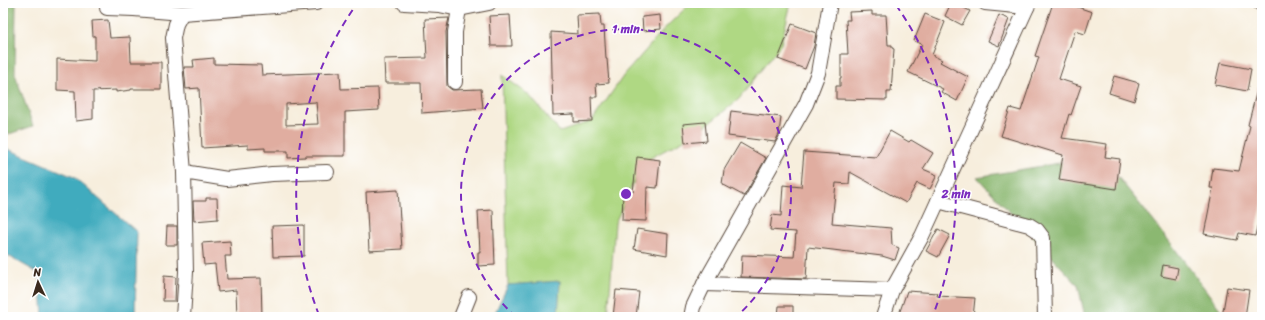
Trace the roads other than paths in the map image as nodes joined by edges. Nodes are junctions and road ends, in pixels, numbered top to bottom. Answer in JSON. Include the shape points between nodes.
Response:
{"nodes":[{"id":1,"x":316,"y":3,"type":"edge"},
{"id":2,"x":404,"y":3,"type":"edge"},
{"id":3,"x":489,"y":3,"type":"edge"},
{"id":4,"x":830,"y":3,"type":"edge"},
{"id":5,"x":985,"y":3,"type":"edge"},
{"id":6,"x":1028,"y":5,"type":"edge"},
{"id":7,"x":106,"y":8,"type":"dead end"},
{"id":8,"x":459,"y":9,"type":"junction"},
{"id":9,"x":182,"y":12,"type":"junction"},
{"id":10,"x":455,"y":82,"type":"dead end"},
{"id":11,"x":184,"y":172,"type":"junction"},
{"id":12,"x":327,"y":172,"type":"dead end"},
{"id":13,"x":938,"y":201,"type":"junction"},
{"id":14,"x":704,"y":284,"type":"junction"},
{"id":15,"x":892,"y":290,"type":"junction"},
{"id":16,"x":469,"y":298,"type":"dead end"},
{"id":17,"x":183,"y":317,"type":"edge"},
{"id":18,"x":461,"y":317,"type":"edge"},
{"id":19,"x":691,"y":317,"type":"edge"},
{"id":20,"x":883,"y":317,"type":"edge"},
{"id":21,"x":1045,"y":317,"type":"edge"}],
"edges":[{"from":1,"to":9,"type":"street"},
{"from":2,"to":8,"type":"street"},
{"from":3,"to":8,"type":"street"},
{"from":4,"to":14,"type":"street","via":[[818,73],[806,104]]},
{"from":5,"to":6,"type":"street"},
{"from":6,"to":13,"type":"street"},
{"from":7,"to":9,"type":"street"},
{"from":8,"to":10,"type":"street","via":[[455,32]]},
{"from":9,"to":11,"type":"street","via":[[173,38]]},
{"from":11,"to":12,"type":"street","via":[[227,179]]},
{"from":11,"to":17,"type":"street","via":[[186,272]]},
{"from":13,"to":15,"type":"street"},
{"from":13,"to":21,"type":"street","via":[[1028,225],[1037,230],[1043,238]]},
{"from":14,"to":15,"type":"street"},
{"from":14,"to":19,"type":"street"},
{"from":15,"to":20,"type":"street"},
{"from":16,"to":18,"type":"street"}]}
